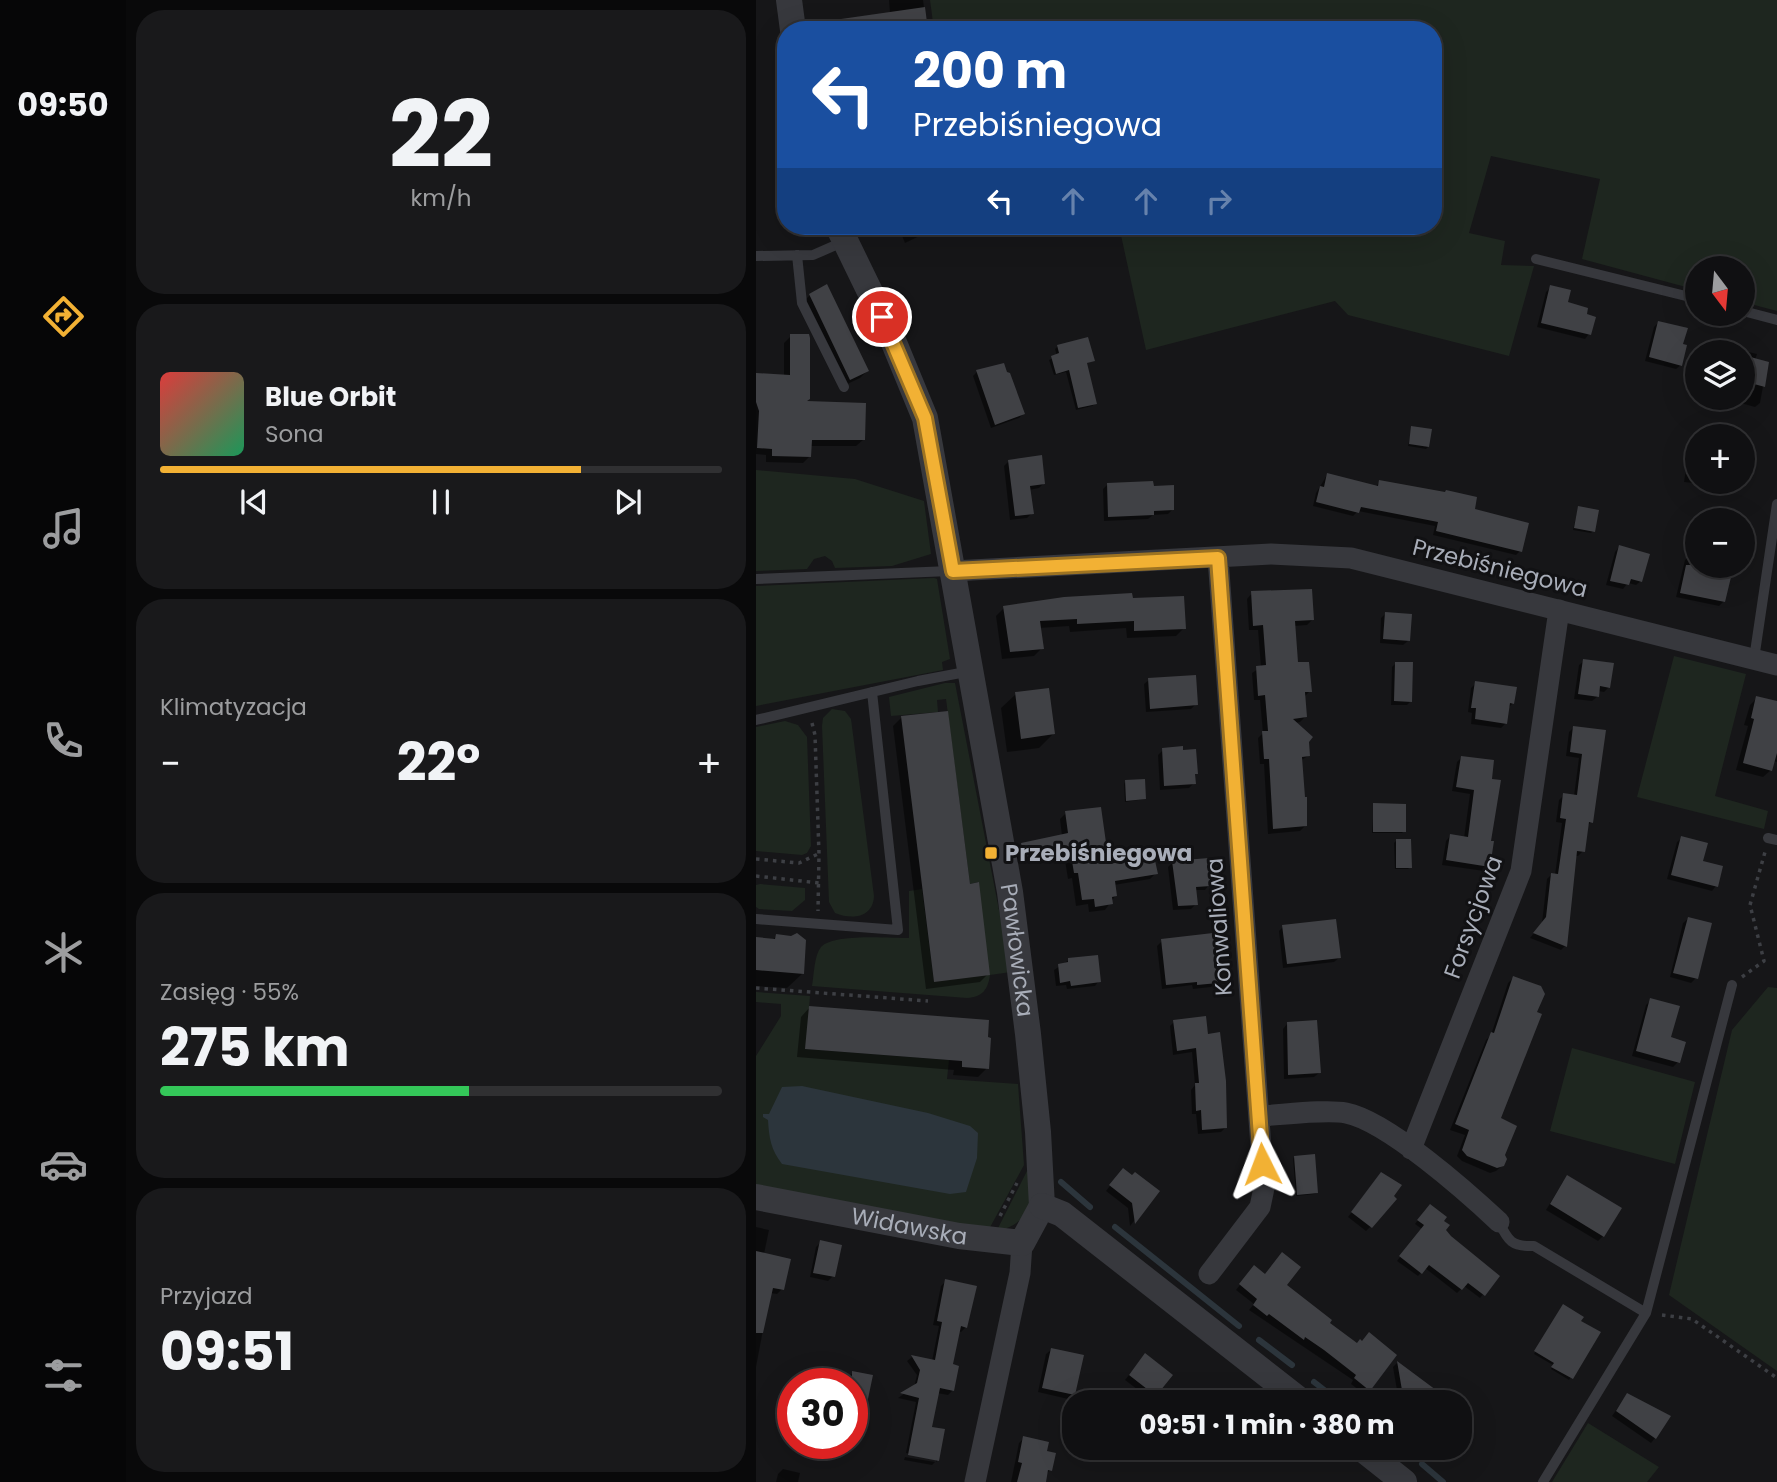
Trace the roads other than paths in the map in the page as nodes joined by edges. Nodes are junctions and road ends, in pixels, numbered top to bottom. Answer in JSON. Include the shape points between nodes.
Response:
{"nodes":[{"id":1,"x":789,"y":0,"type":"edge"},
{"id":2,"x":792,"y":21,"type":"edge"},
{"id":3,"x":839,"y":235,"type":"edge"},
{"id":4,"x":842,"y":235,"type":"edge"},
{"id":5,"x":797,"y":255,"type":"junction"},
{"id":6,"x":756,"y":256,"type":"edge"},
{"id":7,"x":1536,"y":259,"type":"dead end"},
{"id":8,"x":1685,"y":296,"type":"edge"},
{"id":9,"x":1755,"y":314,"type":"edge"},
{"id":10,"x":1777,"y":320,"type":"edge"},
{"id":11,"x":844,"y":387,"type":"dead end"},
{"id":12,"x":1777,"y":504,"type":"edge"},
{"id":13,"x":1218,"y":558,"type":"junction"},
{"id":14,"x":953,"y":571,"type":"junction"},
{"id":15,"x":756,"y":579,"type":"edge"},
{"id":16,"x":1559,"y":610,"type":"junction"},
{"id":17,"x":1754,"y":659,"type":"junction"},
{"id":18,"x":1777,"y":665,"type":"edge"},
{"id":19,"x":971,"y":671,"type":"junction"},
{"id":20,"x":872,"y":692,"type":"junction"},
{"id":21,"x":756,"y":720,"type":"edge"},
{"id":22,"x":756,"y":919,"type":"edge"},
{"id":23,"x":1732,"y":985,"type":"road end"},
{"id":24,"x":1260,"y":1116,"type":"junction"},
{"id":25,"x":1411,"y":1149,"type":"junction"},
{"id":26,"x":756,"y":1197,"type":"edge"},
{"id":27,"x":1042,"y":1206,"type":"junction"},
{"id":28,"x":1499,"y":1222,"type":"joint"},
{"id":29,"x":1022,"y":1243,"type":"junction"},
{"id":30,"x":1209,"y":1274,"type":"dead end"},
{"id":31,"x":1646,"y":1313,"type":"junction"},
{"id":32,"x":1287,"y":1390,"type":"edge"},
{"id":33,"x":1377,"y":1460,"type":"edge"},
{"id":34,"x":1401,"y":1479,"type":"edge"},
{"id":35,"x":975,"y":1482,"type":"edge"},
{"id":36,"x":1543,"y":1482,"type":"edge"}],
"edges":[{"from":1,"to":2,"type":"street"},
{"from":3,"to":5,"type":"lane","via":[[813,256]]},
{"from":4,"to":14,"type":"street","name":"Pawłowicka","via":[[925,418]]},
{"from":5,"to":6,"type":"lane"},
{"from":5,"to":11,"type":"lane","via":[[802,303]]},
{"from":7,"to":8,"type":"lane"},
{"from":9,"to":10,"type":"lane"},
{"from":12,"to":17,"type":"lane"},
{"from":13,"to":14,"type":"street","name":"Przebiśniegowa"},
{"from":13,"to":16,"type":"street","name":"Przebiśniegowa","via":[[1271,554],[1351,558]]},
{"from":13,"to":24,"type":"street","name":"Konwaliowa"},
{"from":14,"to":15,"type":"lane"},
{"from":14,"to":19,"type":"street","name":"Pawłowicka"},
{"from":16,"to":17,"type":"street","name":"Przebiśniegowa"},
{"from":16,"to":25,"type":"street","name":"Forsycjowa","via":[[1521,871]]},
{"from":17,"to":18,"type":"street","name":"Przebiśniegowa"},
{"from":19,"to":20,"type":"lane"},
{"from":19,"to":27,"type":"street","name":"Pawłowicka","via":[[1017,935]]},
{"from":20,"to":21,"type":"lane"},
{"from":20,"to":22,"type":"lane","via":[[898,930]]},
{"from":23,"to":31,"type":"lane"},
{"from":24,"to":25,"type":"street","via":[[1344,1112],[1369,1119]]},
{"from":24,"to":30,"type":"street","name":"Konwaliowa","via":[[1264,1188],[1260,1208]]},
{"from":25,"to":28,"type":"street"},
{"from":26,"to":29,"type":"street","name":"Widawska","via":[[959,1237]]},
{"from":27,"to":29,"type":"street"},
{"from":27,"to":32,"type":"street","via":[[1088,1233]]},
{"from":28,"to":31,"type":"lane","via":[[1507,1238],[1520,1246],[1534,1246]]},
{"from":29,"to":35,"type":"street","via":[[1020,1273]]},
{"from":31,"to":36,"type":"lane"},
{"from":33,"to":34,"type":"street"}]}
